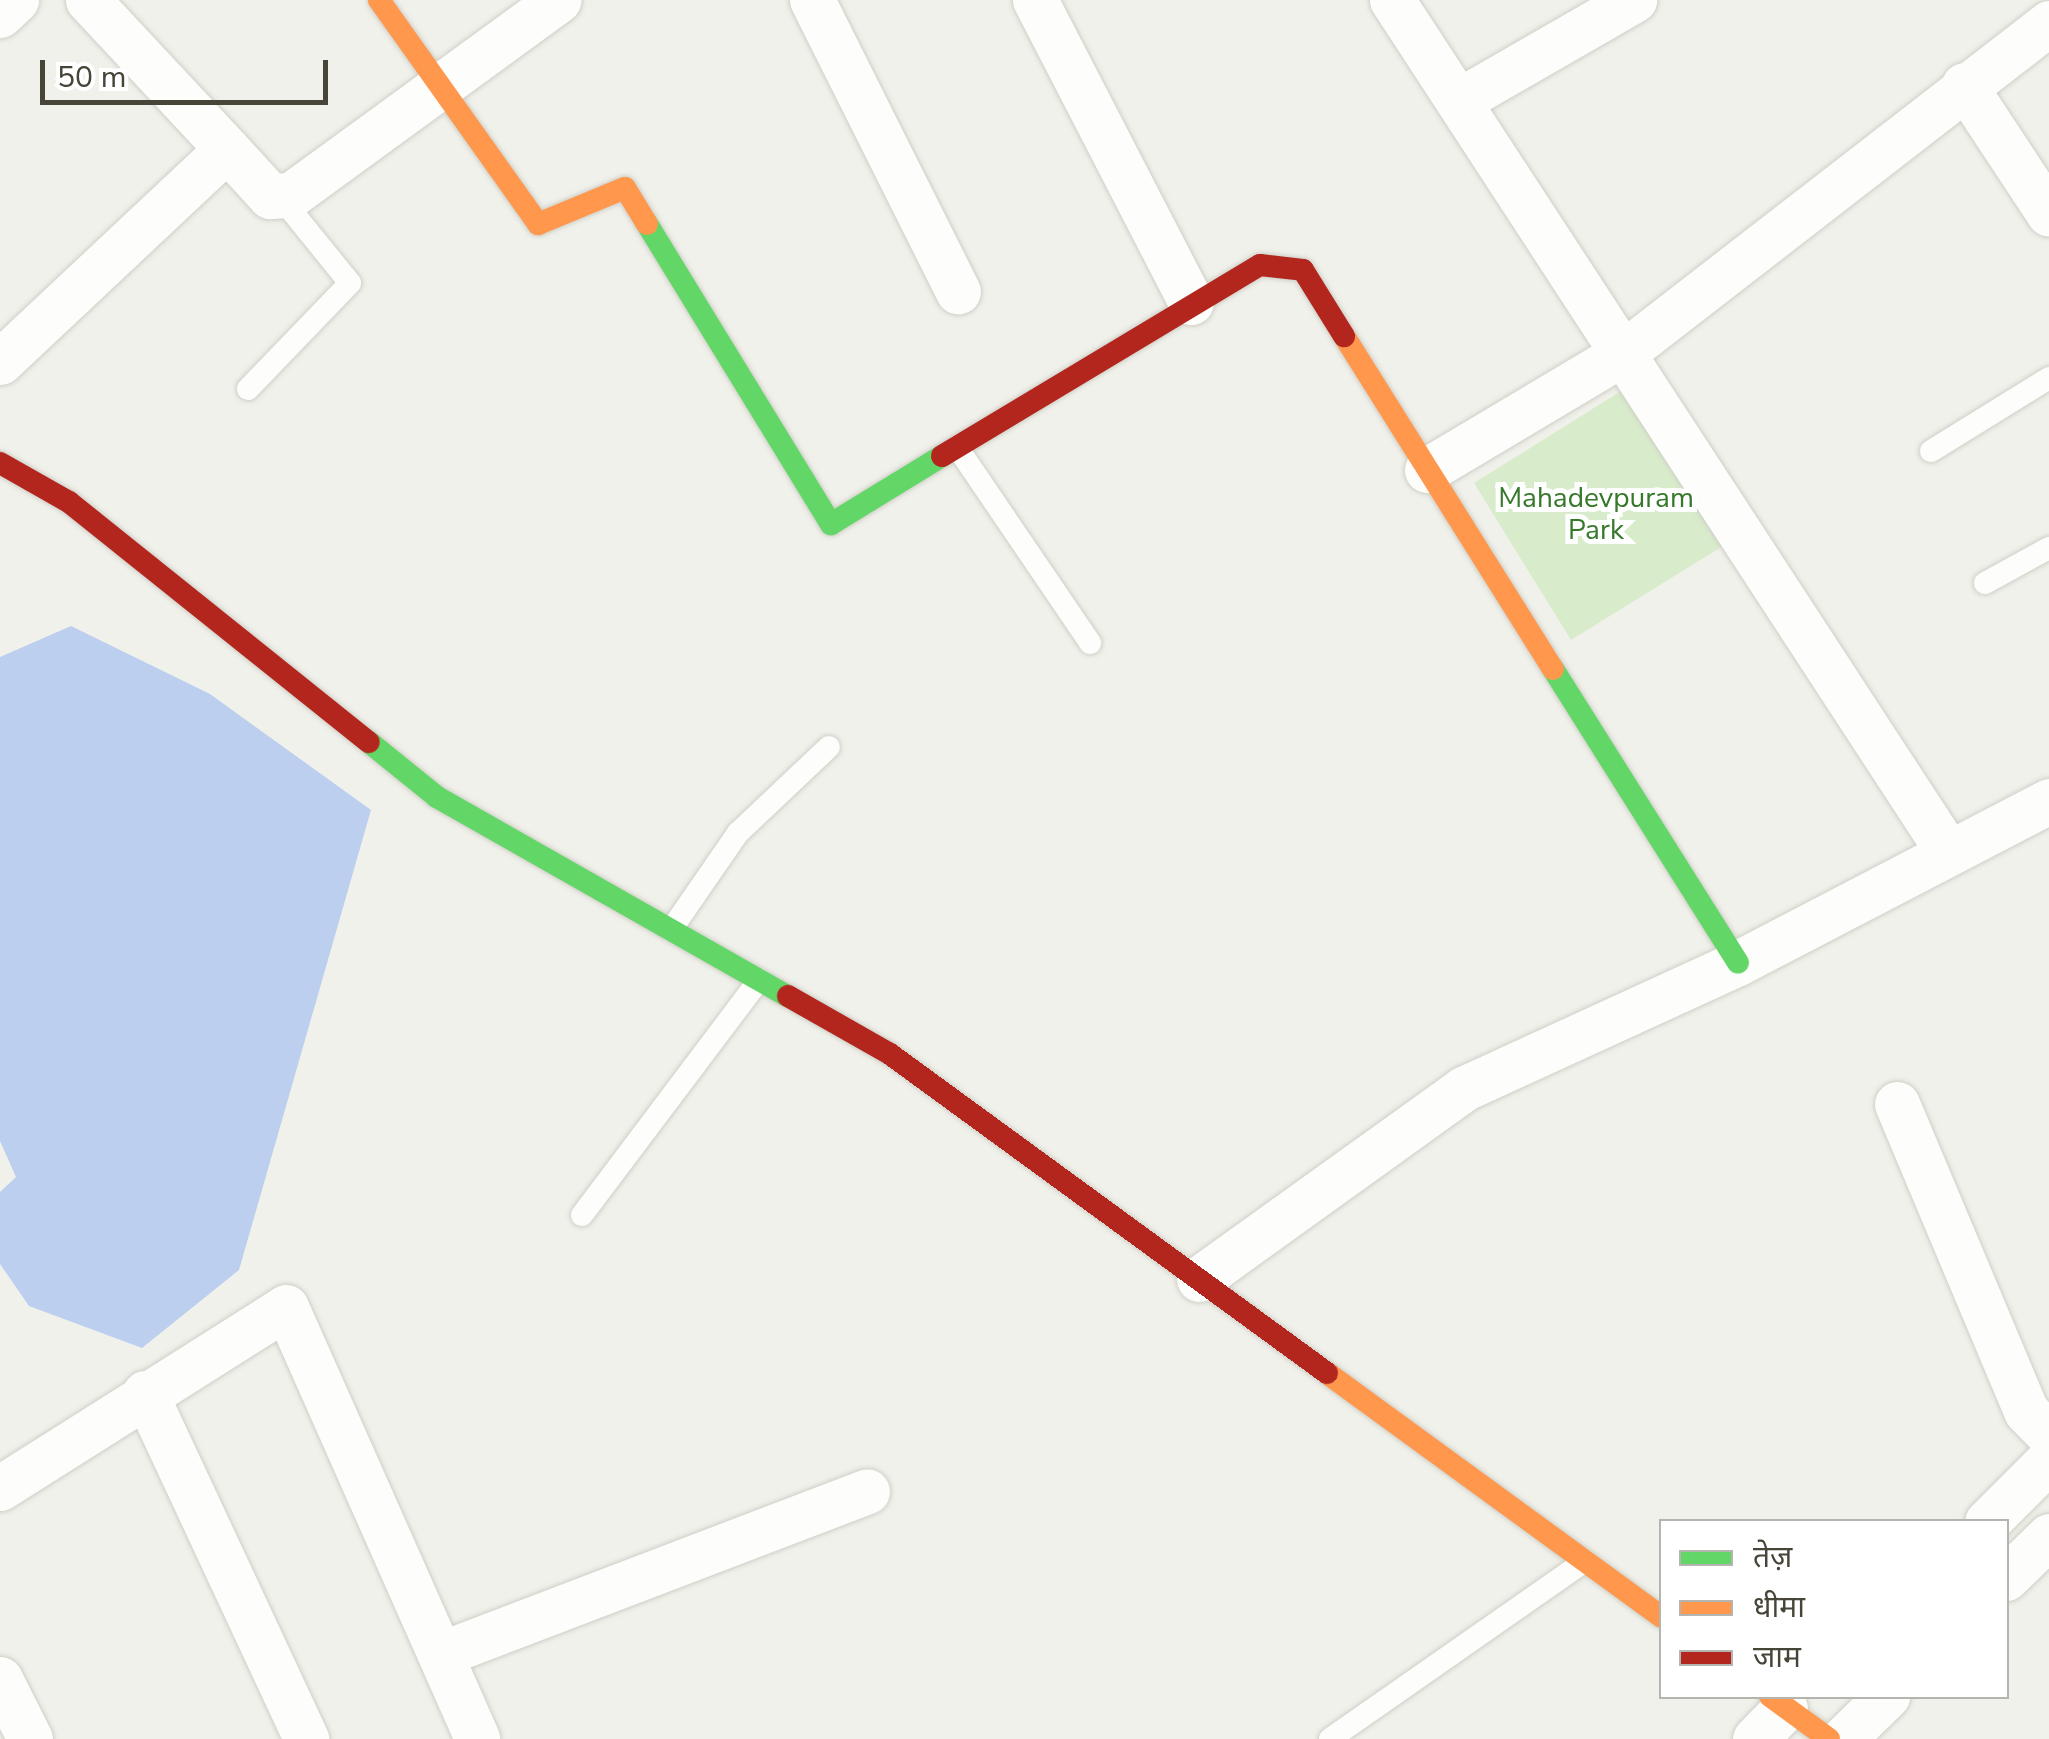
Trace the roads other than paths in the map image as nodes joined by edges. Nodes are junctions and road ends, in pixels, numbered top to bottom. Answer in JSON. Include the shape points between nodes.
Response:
{"nodes":[{"id":1,"x":16,"y":0,"type":"edge"},
{"id":2,"x":88,"y":0,"type":"edge"},
{"id":3,"x":379,"y":0,"type":"edge"},
{"id":4,"x":558,"y":0,"type":"edge"},
{"id":5,"x":812,"y":0,"type":"edge"},
{"id":6,"x":1034,"y":0,"type":"edge"},
{"id":7,"x":1392,"y":0,"type":"edge"},
{"id":8,"x":1634,"y":0,"type":"edge"},
{"id":9,"x":0,"y":15,"type":"edge"},
{"id":10,"x":2049,"y":23,"type":"edge"},
{"id":11,"x":442,"y":80,"type":"junction"},
{"id":12,"x":1964,"y":85,"type":"junction"},
{"id":13,"x":1460,"y":100,"type":"junction"},
{"id":14,"x":227,"y":149,"type":"junction"},
{"id":15,"x":282,"y":199,"type":"junction"},
{"id":16,"x":2049,"y":214,"type":"edge"},
{"id":17,"x":958,"y":292,"type":"dead end"},
{"id":18,"x":1191,"y":302,"type":"junction"},
{"id":19,"x":1623,"y":354,"type":"junction"},
{"id":20,"x":0,"y":362,"type":"edge"},
{"id":21,"x":2049,"y":378,"type":"edge"},
{"id":22,"x":248,"y":389,"type":"dead end"},
{"id":23,"x":956,"y":445,"type":"junction"},
{"id":24,"x":1931,"y":451,"type":"dead end"},
{"id":25,"x":0,"y":462,"type":"edge"},
{"id":26,"x":1426,"y":470,"type":"junction"},
{"id":27,"x":2049,"y":548,"type":"edge"},
{"id":28,"x":1985,"y":583,"type":"dead end"},
{"id":29,"x":1090,"y":643,"type":"dead end"},
{"id":30,"x":829,"y":747,"type":"dead end"},
{"id":31,"x":2049,"y":800,"type":"edge"},
{"id":32,"x":1948,"y":852,"type":"junction"},
{"id":33,"x":671,"y":930,"type":"junction"},
{"id":34,"x":1738,"y":963,"type":"junction"},
{"id":35,"x":759,"y":980,"type":"junction"},
{"id":36,"x":1897,"y":1104,"type":"dead end"},
{"id":37,"x":582,"y":1215,"type":"dead end"},
{"id":38,"x":1198,"y":1279,"type":"junction"},
{"id":39,"x":145,"y":1393,"type":"junction"},
{"id":40,"x":2049,"y":1435,"type":"edge"},
{"id":41,"x":2049,"y":1460,"type":"edge"},
{"id":42,"x":0,"y":1488,"type":"edge"},
{"id":43,"x":867,"y":1492,"type":"dead end"},
{"id":44,"x":1989,"y":1519,"type":"edge"},
{"id":45,"x":2049,"y":1536,"type":"edge"},
{"id":46,"x":1585,"y":1561,"type":"junction"},
{"id":47,"x":2009,"y":1575,"type":"edge"},
{"id":48,"x":1659,"y":1615,"type":"edge"},
{"id":49,"x":441,"y":1654,"type":"junction"},
{"id":50,"x":0,"y":1679,"type":"edge"},
{"id":51,"x":1876,"y":1699,"type":"edge"},
{"id":52,"x":1803,"y":1721,"type":"edge"},
{"id":53,"x":30,"y":1739,"type":"edge"},
{"id":54,"x":306,"y":1739,"type":"edge"},
{"id":55,"x":478,"y":1739,"type":"edge"},
{"id":56,"x":1330,"y":1739,"type":"edge"}],
"edges":[{"from":1,"to":9,"type":"street"},
{"from":2,"to":14,"type":"street"},
{"from":3,"to":11,"type":"street"},
{"from":4,"to":11,"type":"street"},
{"from":5,"to":17,"type":"street"},
{"from":6,"to":18,"type":"street"},
{"from":7,"to":13,"type":"street"},
{"from":8,"to":13,"type":"street"},
{"from":10,"to":12,"type":"street"},
{"from":11,"to":15,"type":"street"},
{"from":11,"to":23,"type":"street","via":[[538,224],[625,188],[826,522]]},
{"from":12,"to":16,"type":"street"},
{"from":12,"to":19,"type":"street"},
{"from":13,"to":19,"type":"street"},
{"from":14,"to":15,"type":"street"},
{"from":14,"to":20,"type":"street"},
{"from":15,"to":22,"type":"lane","via":[[350,283]]},
{"from":18,"to":23,"type":"street"},
{"from":18,"to":26,"type":"street","via":[[1260,266],[1303,270]]},
{"from":19,"to":26,"type":"street"},
{"from":19,"to":32,"type":"street"},
{"from":21,"to":24,"type":"lane"},
{"from":23,"to":29,"type":"lane"},
{"from":25,"to":33,"type":"street","via":[[69,502],[437,798]]},
{"from":26,"to":34,"type":"street"},
{"from":27,"to":28,"type":"lane"},
{"from":30,"to":33,"type":"lane","via":[[738,833]]},
{"from":31,"to":32,"type":"street"},
{"from":32,"to":34,"type":"street"},
{"from":33,"to":35,"type":"street"},
{"from":34,"to":38,"type":"street","via":[[1463,1089]]},
{"from":35,"to":37,"type":"lane"},
{"from":35,"to":38,"type":"street","via":[[890,1054]]},
{"from":36,"to":40,"type":"street","via":[[2026,1411]]},
{"from":38,"to":46,"type":"street"},
{"from":39,"to":42,"type":"street"},
{"from":39,"to":49,"type":"street","via":[[291,1310]]},
{"from":39,"to":54,"type":"street"},
{"from":41,"to":44,"type":"street"},
{"from":43,"to":49,"type":"street"},
{"from":45,"to":47,"type":"street"},
{"from":46,"to":48,"type":"street"},
{"from":46,"to":56,"type":"lane"},
{"from":49,"to":55,"type":"street"},
{"from":50,"to":53,"type":"street"},
{"from":51,"to":52,"type":"street"}]}
